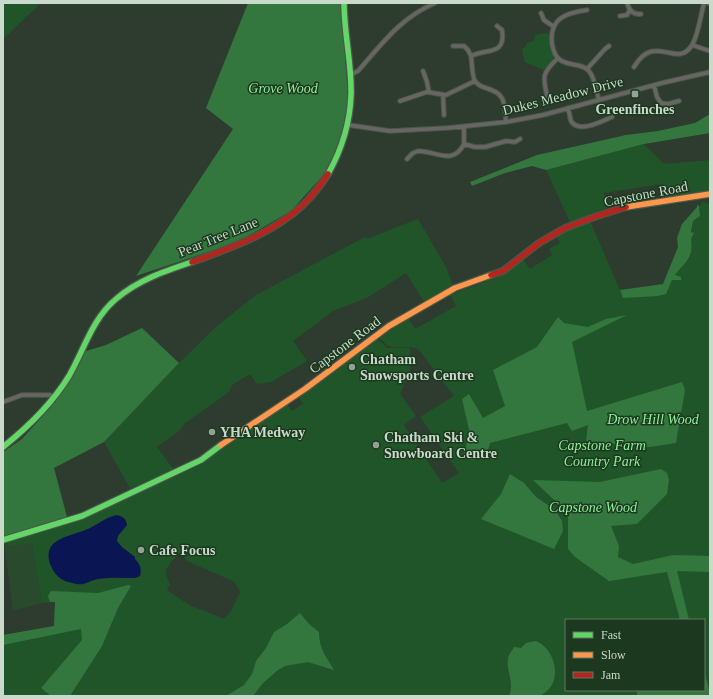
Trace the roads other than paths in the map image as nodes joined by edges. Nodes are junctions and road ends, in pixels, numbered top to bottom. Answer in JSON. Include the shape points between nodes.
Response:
{"nodes":[{"id":1,"x":344,"y":3,"type":"edge"},
{"id":2,"x":435,"y":3,"type":"edge"},
{"id":3,"x":627,"y":3,"type":"edge"},
{"id":4,"x":704,"y":3,"type":"edge"},
{"id":5,"x":587,"y":10,"type":"dead end"},
{"id":6,"x":630,"y":10,"type":"junction"},
{"id":7,"x":541,"y":14,"type":"dead end"},
{"id":8,"x":641,"y":14,"type":"dead end"},
{"id":9,"x":620,"y":16,"type":"dead end"},
{"id":10,"x":497,"y":26,"type":"dead end"},
{"id":11,"x":554,"y":27,"type":"junction"},
{"id":12,"x":692,"y":45,"type":"junction"},
{"id":13,"x":453,"y":46,"type":"dead end"},
{"id":14,"x":609,"y":46,"type":"dead end"},
{"id":15,"x":710,"y":51,"type":"edge"},
{"id":16,"x":471,"y":56,"type":"junction"},
{"id":17,"x":558,"y":58,"type":"junction"},
{"id":18,"x":634,"y":67,"type":"dead end"},
{"id":19,"x":587,"y":69,"type":"junction"},
{"id":20,"x":422,"y":71,"type":"dead end"},
{"id":21,"x":710,"y":72,"type":"edge"},
{"id":22,"x":350,"y":75,"type":"junction"},
{"id":23,"x":475,"y":81,"type":"junction"},
{"id":24,"x":654,"y":85,"type":"junction"},
{"id":25,"x":429,"y":92,"type":"junction"},
{"id":26,"x":443,"y":95,"type":"junction"},
{"id":27,"x":599,"y":100,"type":"junction"},
{"id":28,"x":400,"y":101,"type":"dead end"},
{"id":29,"x":548,"y":101,"type":"dead end"},
{"id":30,"x":679,"y":101,"type":"dead end"},
{"id":31,"x":568,"y":108,"type":"junction"},
{"id":32,"x":444,"y":115,"type":"dead end"},
{"id":33,"x":612,"y":117,"type":"dead end"},
{"id":34,"x":506,"y":122,"type":"junction"},
{"id":35,"x":348,"y":125,"type":"junction"},
{"id":36,"x":464,"y":126,"type":"junction"},
{"id":37,"x":520,"y":139,"type":"dead end"},
{"id":38,"x":515,"y":142,"type":"junction"},
{"id":39,"x":464,"y":144,"type":"junction"},
{"id":40,"x":515,"y":148,"type":"dead end"},
{"id":41,"x":407,"y":159,"type":"dead end"},
{"id":42,"x":710,"y":194,"type":"edge"},
{"id":43,"x":55,"y":397,"type":"junction"},
{"id":44,"x":3,"y":402,"type":"edge"},
{"id":45,"x":3,"y":447,"type":"edge"},
{"id":46,"x":3,"y":540,"type":"edge"}],
"edges":[{"from":1,"to":22,"type":"street","name":"Pear Tree Lane"},
{"from":2,"to":22,"type":"street","via":[[418,10],[403,22],[358,71]]},
{"from":3,"to":6,"type":"street"},
{"from":4,"to":12,"type":"street"},
{"from":5,"to":11,"type":"street","via":[[565,15]]},
{"from":6,"to":8,"type":"street"},
{"from":6,"to":9,"type":"street","via":[[627,15]]},
{"from":7,"to":11,"type":"street","via":[[544,20]]},
{"from":10,"to":16,"type":"street","via":[[502,30],[503,37],[499,47]]},
{"from":11,"to":17,"type":"street","via":[[552,42]]},
{"from":12,"to":15,"type":"street"},
{"from":12,"to":18,"type":"street","via":[[677,54],[650,51]]},
{"from":13,"to":16,"type":"street","via":[[464,46]]},
{"from":14,"to":19,"type":"street"},
{"from":16,"to":23,"type":"street"},
{"from":17,"to":19,"type":"street"},
{"from":17,"to":29,"type":"street","via":[[544,75]]},
{"from":19,"to":27,"type":"street"},
{"from":20,"to":25,"type":"street"},
{"from":21,"to":24,"type":"street","name":"Dukes Meadow Drive"},
{"from":22,"to":35,"type":"street","name":"Pear Tree Lane","via":[[351,101]]},
{"from":23,"to":26,"type":"street"},
{"from":23,"to":34,"type":"street","via":[[500,94],[504,103]]},
{"from":24,"to":27,"type":"street","name":"Dukes Meadow Drive"},
{"from":24,"to":30,"type":"street","via":[[661,103]]},
{"from":25,"to":26,"type":"street"},
{"from":25,"to":28,"type":"street"},
{"from":26,"to":32,"type":"street"},
{"from":27,"to":31,"type":"street","name":"Dukes Meadow Drive"},
{"from":31,"to":33,"type":"street","via":[[571,120],[580,127]]},
{"from":31,"to":34,"type":"street","name":"Dukes Meadow Drive"},
{"from":34,"to":36,"type":"street","name":"Dukes Meadow Drive"},
{"from":35,"to":36,"type":"street","name":"Dukes Meadow Drive","via":[[390,130]]},
{"from":35,"to":43,"type":"street","name":"Pear Tree Lane","via":[[340,153],[323,183],[289,216],[270,229],[219,252],[145,280],[115,300],[95,324],[69,376]]},
{"from":36,"to":39,"type":"street"},
{"from":37,"to":38,"type":"street"},
{"from":38,"to":39,"type":"street","via":[[506,141],[482,147]]},
{"from":38,"to":40,"type":"street"},
{"from":39,"to":41,"type":"street","via":[[453,156],[421,151],[413,153]]},
{"from":42,"to":46,"type":"street","name":"Capstone Road","via":[[621,208],[565,228],[539,243],[503,271],[455,288],[389,326],[306,389],[236,434],[202,460],[82,516]]},
{"from":43,"to":44,"type":"street","via":[[22,395]]},
{"from":43,"to":45,"type":"street","name":"Pear Tree Lane","via":[[27,428]]}]}
